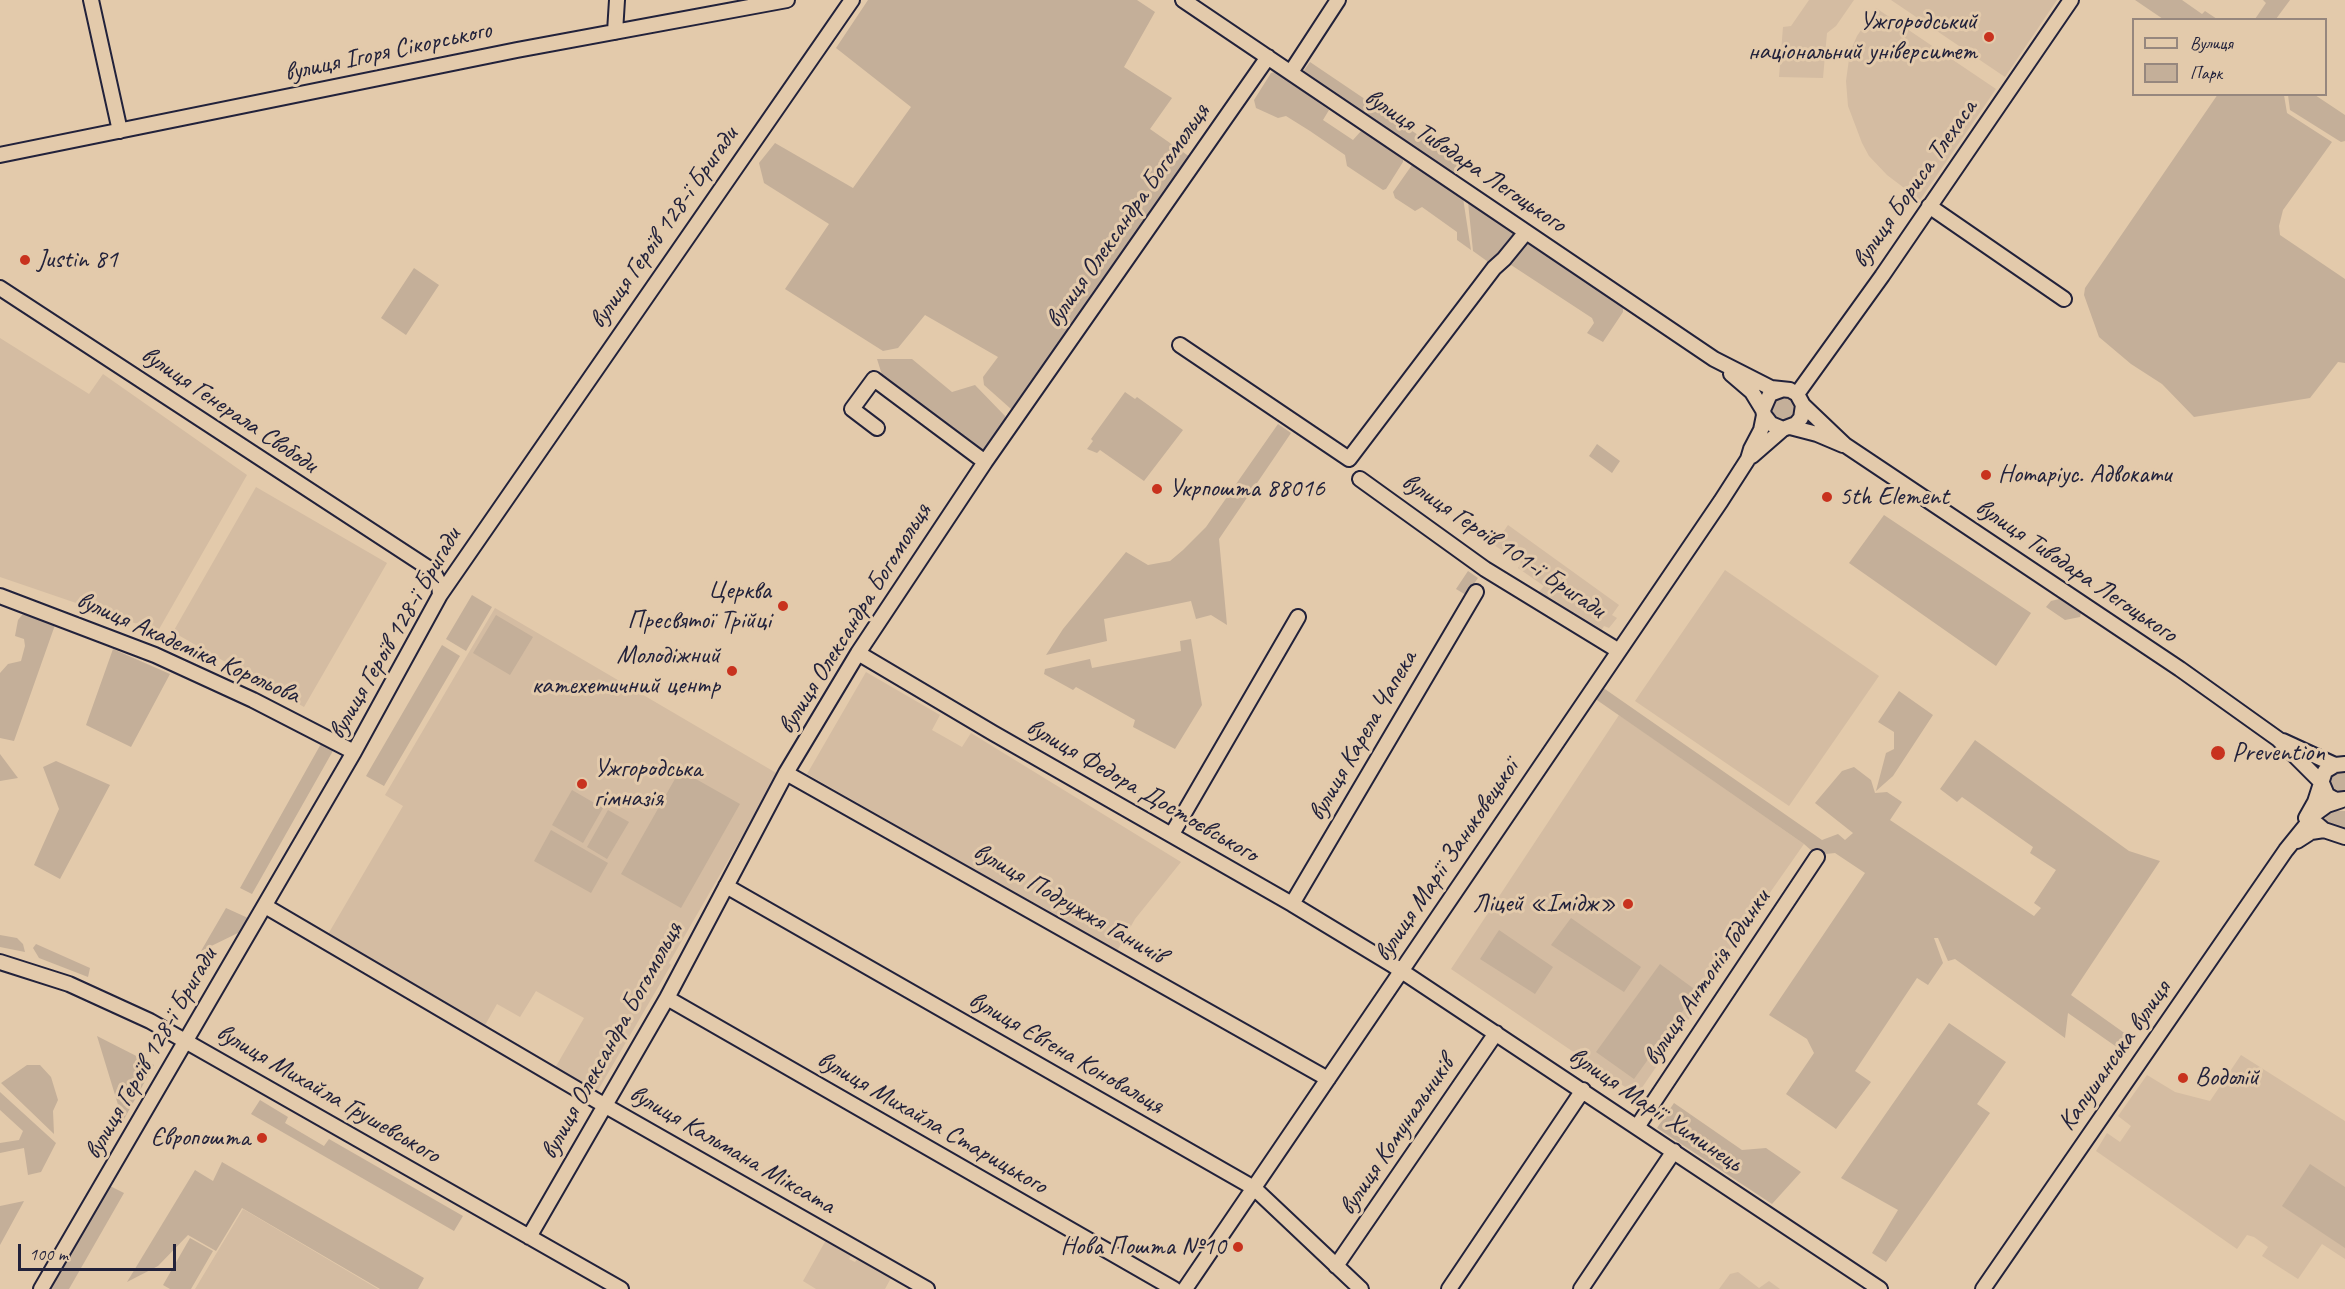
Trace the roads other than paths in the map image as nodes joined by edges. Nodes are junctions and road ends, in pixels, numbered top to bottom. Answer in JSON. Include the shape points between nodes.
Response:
{"nodes":[{"id":1,"x":91,"y":0,"type":"edge"},
{"id":2,"x":616,"y":0,"type":"edge"},
{"id":3,"x":787,"y":0,"type":"edge"},
{"id":4,"x":1183,"y":0,"type":"edge"},
{"id":5,"x":1338,"y":0,"type":"edge"},
{"id":6,"x":2071,"y":0,"type":"edge"},
{"id":7,"x":847,"y":2,"type":"edge"},
{"id":8,"x":615,"y":32,"type":"junction"},
{"id":9,"x":1268,"y":57,"type":"junction"},
{"id":10,"x":1291,"y":72,"type":"junction"},
{"id":11,"x":120,"y":131,"type":"junction"},
{"id":12,"x":0,"y":155,"type":"edge"},
{"id":13,"x":1929,"y":206,"type":"junction"},
{"id":14,"x":1526,"y":232,"type":"junction"},
{"id":15,"x":0,"y":288,"type":"edge"},
{"id":16,"x":2064,"y":299,"type":"dead end"},
{"id":17,"x":1180,"y":345,"type":"dead end"},
{"id":18,"x":1719,"y":362,"type":"junction"},
{"id":19,"x":1782,"y":390,"type":"junction"},
{"id":20,"x":1800,"y":399,"type":"junction"},
{"id":21,"x":1763,"y":412,"type":"junction"},
{"id":22,"x":877,"y":428,"type":"dead end"},
{"id":23,"x":1787,"y":428,"type":"junction"},
{"id":24,"x":1845,"y":445,"type":"junction"},
{"id":25,"x":1748,"y":459,"type":"junction"},
{"id":26,"x":985,"y":462,"type":"junction"},
{"id":27,"x":1360,"y":479,"type":"dead end"},
{"id":28,"x":457,"y":569,"type":"junction"},
{"id":29,"x":433,"y":571,"type":"junction"},
{"id":30,"x":1476,"y":592,"type":"dead end"},
{"id":31,"x":440,"y":595,"type":"junction"},
{"id":32,"x":0,"y":596,"type":"edge"},
{"id":33,"x":1298,"y":616,"type":"dead end"},
{"id":34,"x":1619,"y":651,"type":"junction"},
{"id":35,"x":858,"y":653,"type":"junction"},
{"id":36,"x":2278,"y":739,"type":"junction"},
{"id":37,"x":354,"y":752,"type":"junction"},
{"id":38,"x":2340,"y":765,"type":"edge"},
{"id":39,"x":786,"y":773,"type":"junction"},
{"id":40,"x":2322,"y":783,"type":"junction"},
{"id":41,"x":2344,"y":800,"type":"edge"},
{"id":42,"x":2316,"y":813,"type":"junction"},
{"id":43,"x":2324,"y":830,"type":"junction"},
{"id":44,"x":1172,"y":834,"type":"junction"},
{"id":45,"x":2345,"y":837,"type":"edge"},
{"id":46,"x":2286,"y":850,"type":"junction"},
{"id":47,"x":1817,"y":857,"type":"dead end"},
{"id":48,"x":726,"y":886,"type":"junction"},
{"id":49,"x":1292,"y":904,"type":"junction"},
{"id":50,"x":265,"y":906,"type":"junction"},
{"id":51,"x":0,"y":962,"type":"edge"},
{"id":52,"x":1402,"y":971,"type":"junction"},
{"id":53,"x":668,"y":998,"type":"junction"},
{"id":54,"x":1496,"y":1033,"type":"junction"},
{"id":55,"x":186,"y":1041,"type":"junction"},
{"id":56,"x":1328,"y":1079,"type":"junction"},
{"id":57,"x":1582,"y":1090,"type":"junction"},
{"id":58,"x":604,"y":1105,"type":"junction"},
{"id":59,"x":1637,"y":1127,"type":"junction"},
{"id":60,"x":1674,"y":1151,"type":"junction"},
{"id":61,"x":1254,"y":1188,"type":"junction"},
{"id":62,"x":529,"y":1236,"type":"junction"},
{"id":63,"x":1336,"y":1266,"type":"junction"},
{"id":64,"x":41,"y":1289,"type":"edge"},
{"id":65,"x":621,"y":1289,"type":"edge"},
{"id":66,"x":927,"y":1289,"type":"edge"},
{"id":67,"x":1174,"y":1289,"type":"edge"},
{"id":68,"x":1185,"y":1289,"type":"edge"},
{"id":69,"x":1361,"y":1289,"type":"edge"},
{"id":70,"x":1449,"y":1289,"type":"edge"},
{"id":71,"x":1581,"y":1289,"type":"edge"},
{"id":72,"x":1880,"y":1289,"type":"edge"},
{"id":73,"x":1983,"y":1289,"type":"edge"}],
"edges":[{"from":1,"to":11,"type":"street"},
{"from":2,"to":8,"type":"street"},
{"from":3,"to":8,"type":"street","name":"вулиця Ігоря Сікорського"},
{"from":4,"to":9,"type":"street","name":"вулиця Тиводара Легоцького"},
{"from":5,"to":10,"type":"street"},
{"from":6,"to":13,"type":"street","name":"вулиця Бориса Тлехаса"},
{"from":7,"to":28,"type":"street","name":"вулиця Героїв 128-ї Бригади"},
{"from":8,"to":11,"type":"street","name":"вулиця Ігоря Сікорського"},
{"from":9,"to":10,"type":"street","name":"вулиця Тиводара Легоцького"},
{"from":9,"to":26,"type":"street","name":"вулиця Олександра Богомольця"},
{"from":10,"to":14,"type":"street","name":"вулиця Тиводара Легоцького"},
{"from":11,"to":12,"type":"street","name":"вулиця Ігоря Сікорського"},
{"from":13,"to":16,"type":"street"},
{"from":13,"to":20,"type":"street","name":"вулиця Бориса Тлехаса"},
{"from":14,"to":17,"type":"street","via":[[1494,268],[1349,459]]},
{"from":14,"to":18,"type":"street","name":"вулиця Тиводара Легоцького"},
{"from":15,"to":29,"type":"street","name":"вулиця Генерала Свободи"},
{"from":18,"to":19,"type":"street","name":"вулиця Тиводара Легоцького"},
{"from":18,"to":21,"type":"street","name":"вулиця Тиводара Легоцького","via":[[1752,392]]},
{"from":19,"to":20,"type":"street","via":[[1790,390]]},
{"from":19,"to":21,"type":"street","via":[[1770,394]]},
{"from":20,"to":23,"type":"street","via":[[1801,418]]},
{"from":20,"to":24,"type":"street","name":"вулиця Тиводара Легоцького"},
{"from":21,"to":23,"type":"street","via":[[1770,424]]},
{"from":21,"to":25,"type":"street","name":"вулиця Марії Заньковецької","via":[[1761,430]]},
{"from":22,"to":26,"type":"street","via":[[852,409],[874,379]]},
{"from":23,"to":24,"type":"street","name":"вулиця Тиводара Легоцького"},
{"from":23,"to":25,"type":"street","name":"вулиця Марії Заньковецької"},
{"from":24,"to":36,"type":"street","name":"вулиця Тиводара Легоцького"},
{"from":25,"to":34,"type":"street","name":"вулиця Марії Заньковецької"},
{"from":26,"to":35,"type":"street","name":"вулиця Олександра Богомольця"},
{"from":27,"to":34,"type":"street","name":"вулиця Героїв 101-ї Бригади","via":[[1485,569]]},
{"from":28,"to":29,"type":"street"},
{"from":28,"to":31,"type":"street","name":"вулиця Героїв 128-ї Бригади"},
{"from":29,"to":31,"type":"street"},
{"from":30,"to":49,"type":"street","name":"вулиця Карела Чапека"},
{"from":31,"to":37,"type":"street","name":"вулиця Героїв 128-ї Бригади"},
{"from":32,"to":37,"type":"street","name":"вулиця Академіка Корольова","via":[[155,655]]},
{"from":33,"to":44,"type":"street"},
{"from":34,"to":52,"type":"street","name":"вулиця Марії Заньковецької"},
{"from":35,"to":39,"type":"street","name":"вулиця Олександра Богомольця"},
{"from":35,"to":44,"type":"street","name":"вулиця Федора Достоєвського"},
{"from":36,"to":38,"type":"street","name":"вулиця Тиводара Легоцького"},
{"from":36,"to":40,"type":"street","name":"вулиця Тиводара Легоцького"},
{"from":37,"to":50,"type":"street","name":"вулиця Героїв 128-ї Бригади"},
{"from":38,"to":40,"type":"street","name":"Капушанська вулиця","via":[[2325,771]]},
{"from":39,"to":48,"type":"street","name":"вулиця Олександра Богомольця"},
{"from":39,"to":56,"type":"street","name":"вулиця Подружжя Ганичів"},
{"from":40,"to":41,"type":"street","name":"вулиця Тиводара Легоцького","via":[[2327,795]]},
{"from":40,"to":46,"type":"street","name":"Капушанська вулиця"},
{"from":41,"to":42,"type":"street","name":"Капушанська вулиця"},
{"from":42,"to":43,"type":"street","via":[[2316,824]]},
{"from":42,"to":46,"type":"street","name":"Капушанська вулиця"},
{"from":43,"to":45,"type":"street"},
{"from":43,"to":46,"type":"street","via":[[2304,836]]},
{"from":44,"to":49,"type":"street","name":"вулиця Федора Достоєвського"},
{"from":46,"to":73,"type":"street","name":"Капушанська вулиця"},
{"from":47,"to":59,"type":"street","name":"вулиця Антонія Годинки"},
{"from":48,"to":53,"type":"street","name":"вулиця Олександра Богомольця"},
{"from":48,"to":61,"type":"street","name":"вулиця Євгена Коновальця"},
{"from":49,"to":52,"type":"street","name":"вулиця Федора Достоєвського"},
{"from":50,"to":55,"type":"street","name":"вулиця Героїв 128-ї Бригади"},
{"from":50,"to":58,"type":"street","name":"вулиця Кальмана Міксата"},
{"from":51,"to":55,"type":"street","name":"вулиця Михайла Грушевського","via":[[89,993]]},
{"from":52,"to":54,"type":"street","name":"вулиця Марії Химинець"},
{"from":52,"to":56,"type":"street","name":"вулиця Марії Заньковецької"},
{"from":53,"to":58,"type":"street","name":"вулиця Олександра Богомольця"},
{"from":53,"to":67,"type":"street","name":"вулиця Михайла Старицького"},
{"from":54,"to":57,"type":"street","name":"вулиця Марії Химинець"},
{"from":54,"to":63,"type":"street","name":"вулиця Комунальників"},
{"from":55,"to":62,"type":"street","name":"вулиця Михайла Грушевського"},
{"from":55,"to":64,"type":"street","name":"вулиця Героїв 128-ї Бригади"},
{"from":56,"to":61,"type":"street","name":"вулиця Марії Заньковецької"},
{"from":57,"to":59,"type":"street","name":"вулиця Марії Химинець"},
{"from":57,"to":70,"type":"street"},
{"from":58,"to":62,"type":"street","name":"вулиця Олександра Богомольця"},
{"from":58,"to":66,"type":"street","name":"вулиця Кальмана Міксата"},
{"from":59,"to":60,"type":"street","name":"вулиця Марії Химинець"},
{"from":60,"to":71,"type":"street"},
{"from":60,"to":72,"type":"street","name":"вулиця Марії Химинець"},
{"from":61,"to":63,"type":"street","name":"вулиця Євгена Коновальця"},
{"from":61,"to":68,"type":"street","name":"вулиця Марії Заньковецької"},
{"from":62,"to":65,"type":"street","name":"вулиця Михайла Грушевського"},
{"from":63,"to":69,"type":"street","name":"вулиця Євгена Коновальця"}]}
